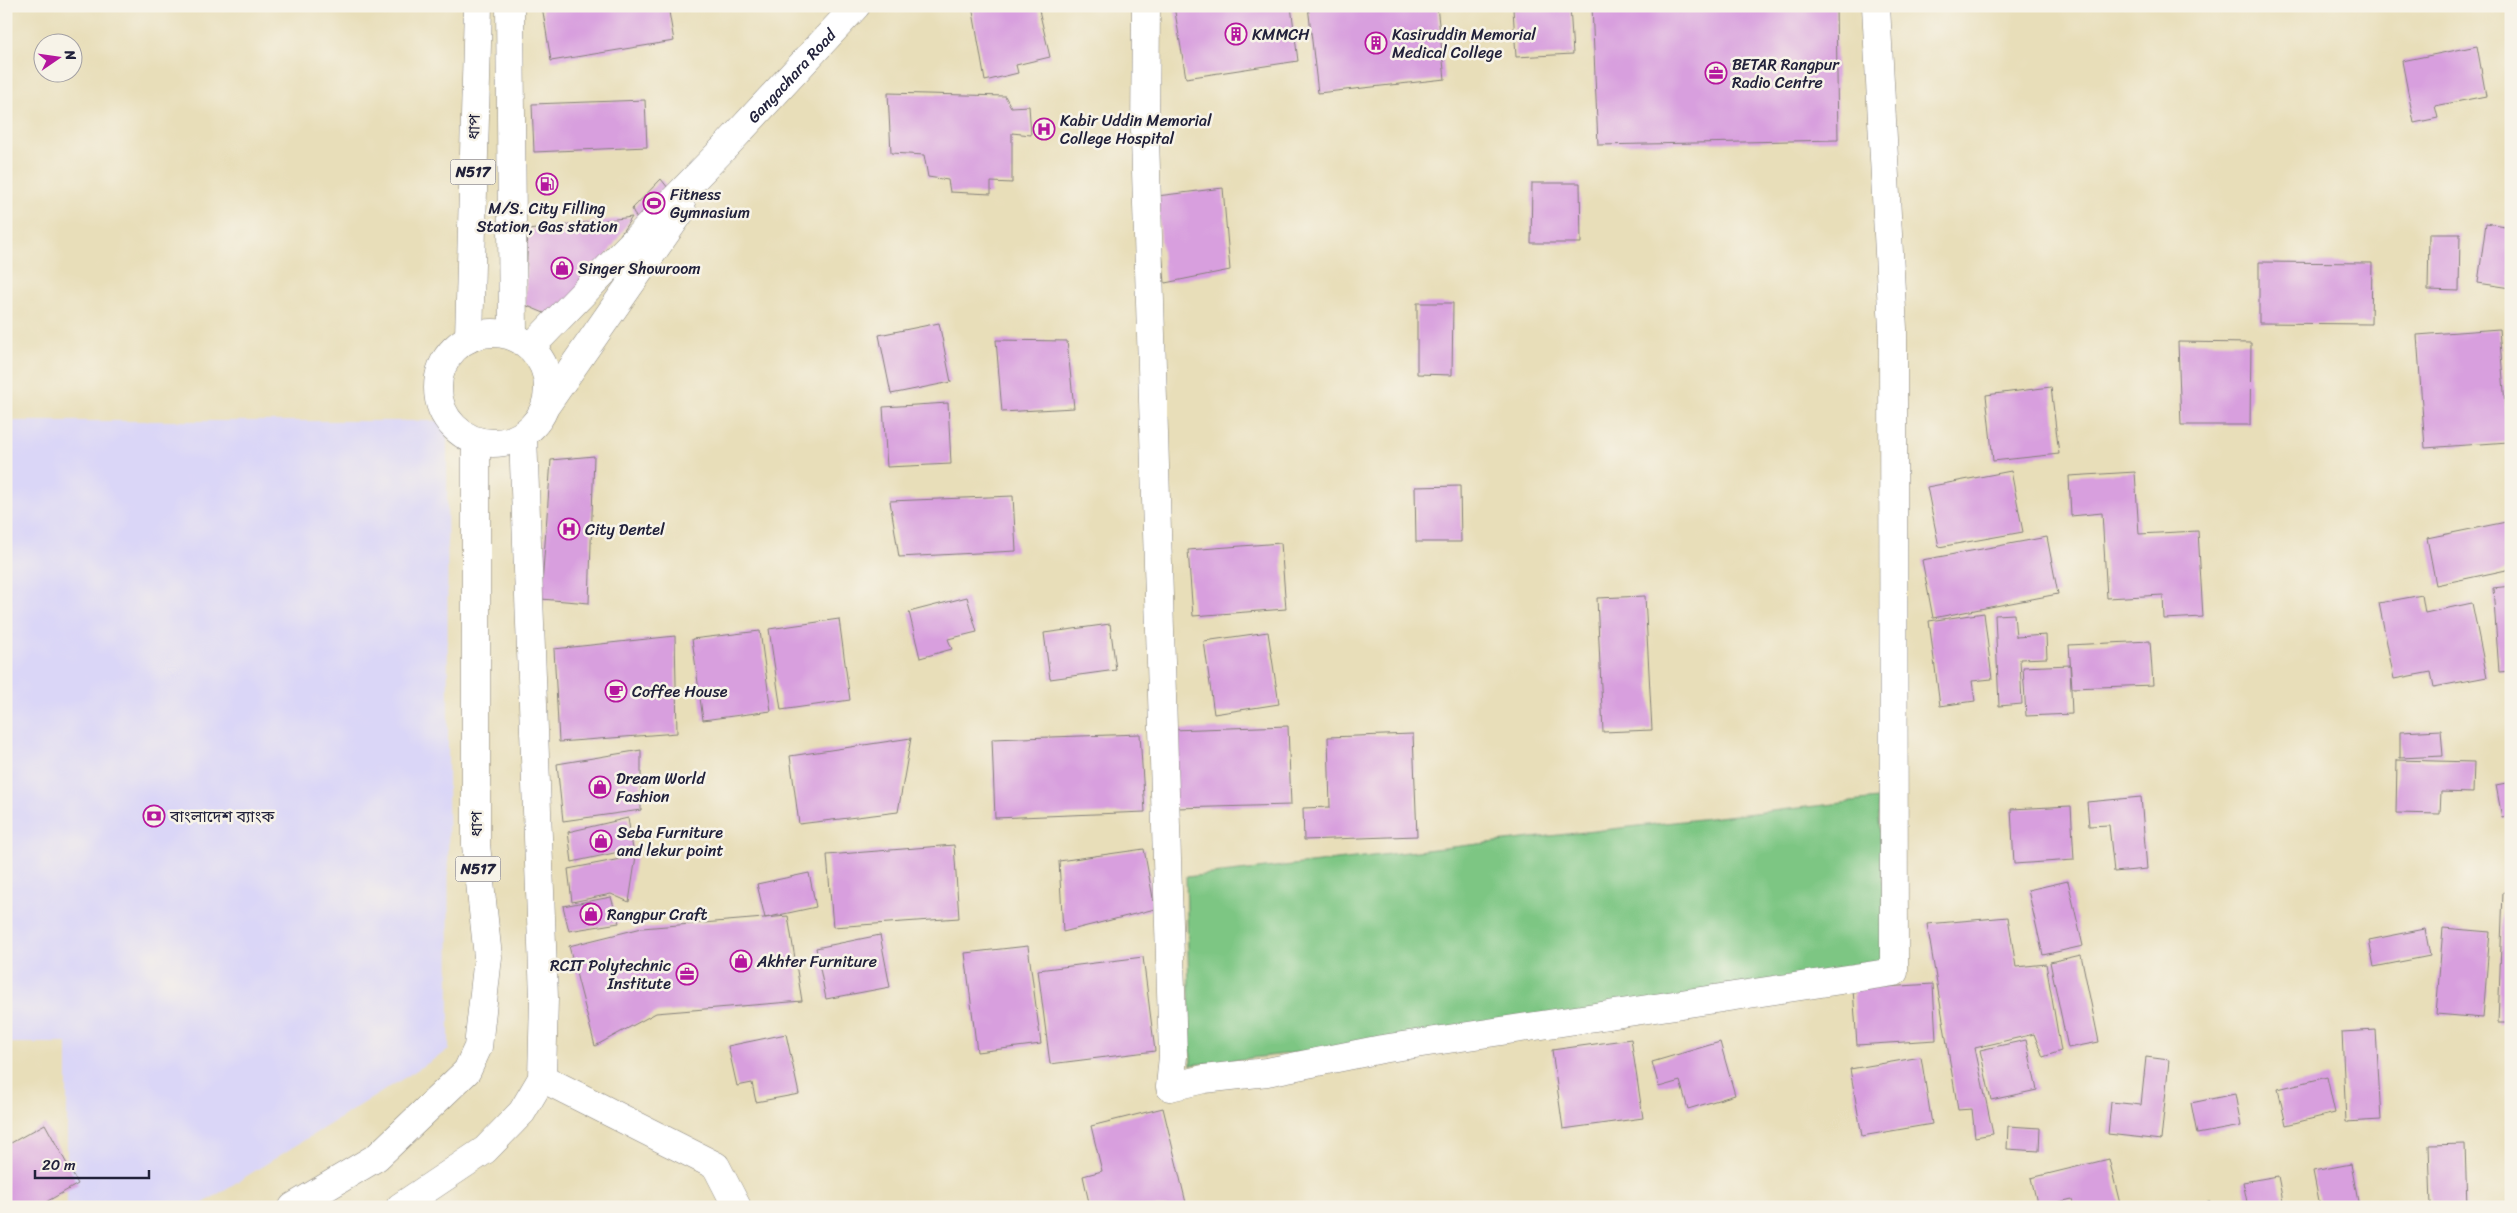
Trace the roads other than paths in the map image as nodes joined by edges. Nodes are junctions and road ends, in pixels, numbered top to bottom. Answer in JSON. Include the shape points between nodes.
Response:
{"nodes":[{"id":1,"x":478,"y":6,"type":"edge"},
{"id":2,"x":510,"y":6,"type":"edge"},
{"id":3,"x":856,"y":6,"type":"edge"},
{"id":4,"x":1146,"y":6,"type":"edge"},
{"id":5,"x":1876,"y":6,"type":"edge"},
{"id":6,"x":727,"y":144,"type":"junction"},
{"id":7,"x":469,"y":338,"type":"junction"},
{"id":8,"x":522,"y":341,"type":"junction"},
{"id":9,"x":547,"y":404,"type":"junction"},
{"id":10,"x":523,"y":436,"type":"junction"},
{"id":11,"x":476,"y":442,"type":"junction"},
{"id":12,"x":542,"y":1078,"type":"junction"},
{"id":13,"x":293,"y":1207,"type":"edge"},
{"id":14,"x":400,"y":1207,"type":"edge"},
{"id":15,"x":737,"y":1207,"type":"edge"}],
"edges":[{"from":1,"to":7,"type":"main road","name":"ধাপ","number":"N517"},
{"from":2,"to":8,"type":"main road","number":"N517"},
{"from":3,"to":6,"type":"main road","name":"Gangachara Road"},
{"from":4,"to":5,"type":"main road","via":[[1145,138],[1173,1046],[1170,1087],[1382,1049],[1894,972],[1893,329]]},
{"from":6,"to":8,"type":"main road","name":"Gangachara Road"},
{"from":6,"to":9,"type":"main road","name":"Gangachara Road"},
{"from":7,"to":8,"type":"main road","via":[[498,332]]},
{"from":7,"to":11,"type":"main road","via":[[451,352],[440,370],[438,392],[443,413],[456,431]]},
{"from":8,"to":9,"type":"main road","via":[[543,363],[549,383]]},
{"from":9,"to":10,"type":"main road","via":[[538,422]]},
{"from":10,"to":11,"type":"main road","via":[[508,443]]},
{"from":10,"to":12,"type":"main road","via":[[544,998]]},
{"from":11,"to":13,"type":"main road","name":"ধাপ","number":"N517","via":[[476,845],[488,958],[478,1047],[467,1070],[377,1157]]},
{"from":12,"to":14,"type":"main road","via":[[522,1112],[486,1150]]},
{"from":12,"to":15,"type":"main road","via":[[716,1166]]}]}
